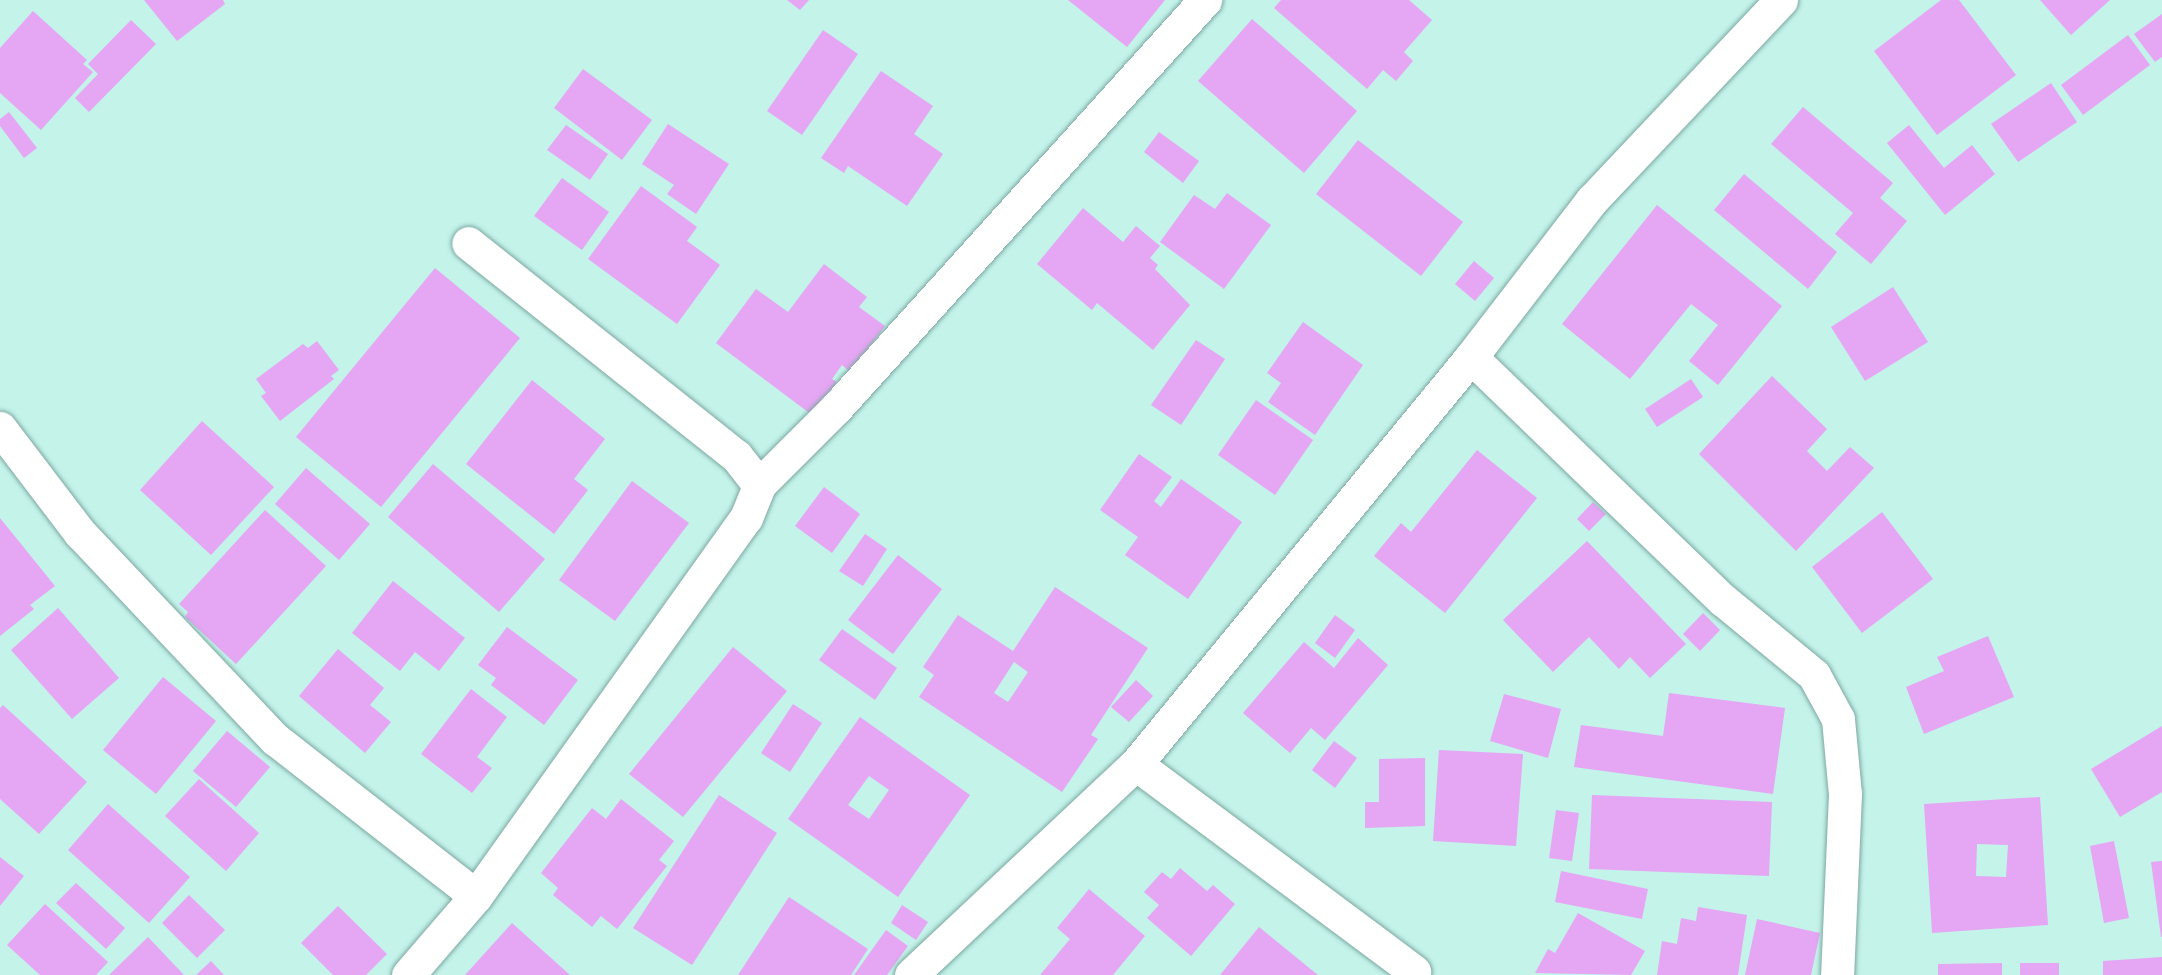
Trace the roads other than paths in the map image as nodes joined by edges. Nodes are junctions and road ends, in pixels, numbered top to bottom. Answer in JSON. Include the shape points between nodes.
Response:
{"nodes":[{"id":1,"x":1205,"y":0,"type":"edge"},
{"id":2,"x":1780,"y":0,"type":"edge"},
{"id":3,"x":468,"y":243,"type":"dead end"},
{"id":4,"x":1471,"y":357,"type":"junction"},
{"id":5,"x":0,"y":428,"type":"edge"},
{"id":6,"x":759,"y":485,"type":"junction"},
{"id":7,"x":1136,"y":764,"type":"junction"},
{"id":8,"x":476,"y":896,"type":"junction"},
{"id":9,"x":1414,"y":971,"type":"dead end"},
{"id":10,"x":408,"y":975,"type":"edge"},
{"id":11,"x":911,"y":975,"type":"edge"},
{"id":12,"x":1837,"y":975,"type":"edge"}],
"edges":[{"from":1,"to":6,"type":"street","via":[[837,407]]},
{"from":2,"to":4,"type":"street","via":[[1592,200]]},
{"from":3,"to":6,"type":"street","via":[[736,456]]},
{"from":4,"to":7,"type":"street"},
{"from":4,"to":12,"type":"street","via":[[1723,600],[1814,675],[1838,719],[1845,794]]},
{"from":5,"to":8,"type":"street","via":[[80,532],[275,739]]},
{"from":6,"to":8,"type":"street","via":[[746,518]]},
{"from":7,"to":9,"type":"street"},
{"from":7,"to":11,"type":"street"},
{"from":8,"to":10,"type":"street"}]}
